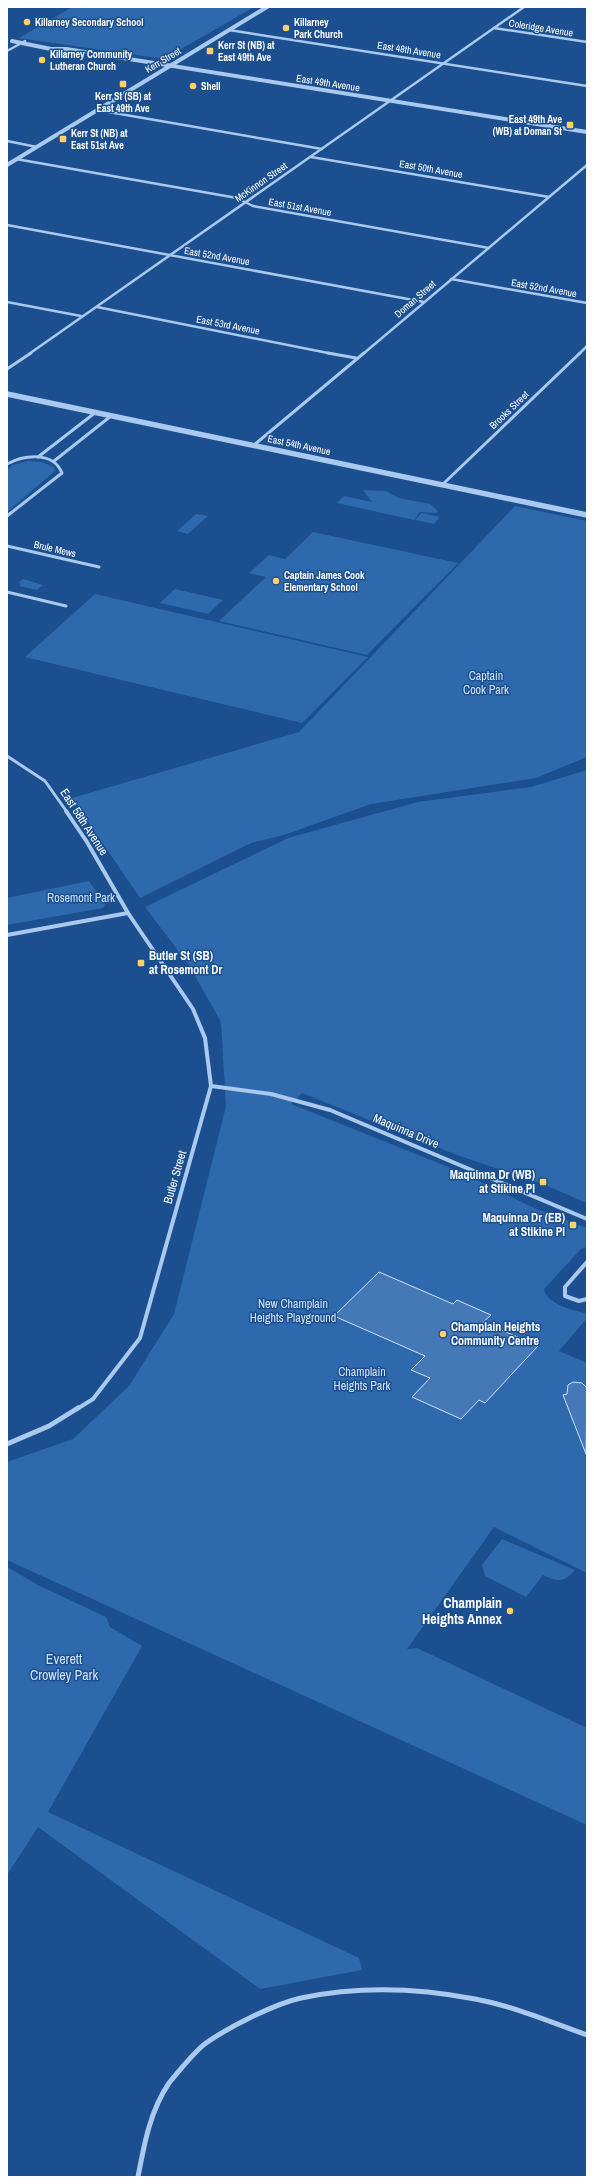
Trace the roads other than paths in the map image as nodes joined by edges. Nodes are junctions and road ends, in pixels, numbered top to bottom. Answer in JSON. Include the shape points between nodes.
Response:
{"nodes":[{"id":1,"x":267,"y":7,"type":"edge"},
{"id":2,"x":524,"y":7,"type":"edge"},
{"id":3,"x":493,"y":28,"type":"junction"},
{"id":4,"x":230,"y":30,"type":"junction"},
{"id":5,"x":9,"y":40,"type":"edge"},
{"id":6,"x":25,"y":41,"type":"junction"},
{"id":7,"x":587,"y":42,"type":"edge"},
{"id":8,"x":20,"y":44,"type":"junction"},
{"id":9,"x":66,"y":49,"type":"junction"},
{"id":10,"x":7,"y":51,"type":"edge"},
{"id":11,"x":443,"y":64,"type":"junction"},
{"id":12,"x":170,"y":66,"type":"junction"},
{"id":13,"x":587,"y":86,"type":"edge"},
{"id":14,"x":390,"y":101,"type":"junction"},
{"id":15,"x":97,"y":110,"type":"junction"},
{"id":16,"x":587,"y":132,"type":"edge"},
{"id":17,"x":7,"y":141,"type":"edge"},
{"id":18,"x":36,"y":147,"type":"junction"},
{"id":19,"x":322,"y":149,"type":"junction"},
{"id":20,"x":311,"y":157,"type":"junction"},
{"id":21,"x":16,"y":159,"type":"junction"},
{"id":22,"x":7,"y":165,"type":"edge"},
{"id":23,"x":587,"y":165,"type":"edge"},
{"id":24,"x":549,"y":197,"type":"junction"},
{"id":25,"x":246,"y":203,"type":"junction"},
{"id":26,"x":7,"y":225,"type":"edge"},
{"id":27,"x":489,"y":248,"type":"junction"},
{"id":28,"x":170,"y":256,"type":"junction"},
{"id":29,"x":451,"y":279,"type":"junction"},
{"id":30,"x":7,"y":302,"type":"edge"},
{"id":31,"x":424,"y":302,"type":"junction"},
{"id":32,"x":587,"y":303,"type":"edge"},
{"id":33,"x":96,"y":307,"type":"junction"},
{"id":34,"x":81,"y":316,"type":"junction"},
{"id":35,"x":587,"y":346,"type":"edge"},
{"id":36,"x":356,"y":358,"type":"junction"},
{"id":37,"x":7,"y":369,"type":"edge"},
{"id":38,"x":7,"y":394,"type":"edge"},
{"id":39,"x":96,"y":412,"type":"junction"},
{"id":40,"x":111,"y":416,"type":"junction"},
{"id":41,"x":254,"y":445,"type":"junction"},
{"id":42,"x":38,"y":457,"type":"junction"},
{"id":43,"x":54,"y":460,"type":"junction"},
{"id":44,"x":7,"y":464,"type":"edge"},
{"id":45,"x":442,"y":485,"type":"junction"},
{"id":46,"x":587,"y":515,"type":"edge"},
{"id":47,"x":7,"y":516,"type":"edge"},
{"id":48,"x":7,"y":546,"type":"edge"},
{"id":49,"x":99,"y":567,"type":"dead end"},
{"id":50,"x":7,"y":592,"type":"edge"},
{"id":51,"x":66,"y":606,"type":"dead end"},
{"id":52,"x":7,"y":756,"type":"edge"},
{"id":53,"x":128,"y":913,"type":"junction"},
{"id":54,"x":7,"y":935,"type":"edge"},
{"id":55,"x":211,"y":1086,"type":"junction"},
{"id":56,"x":587,"y":1218,"type":"edge"},
{"id":57,"x":587,"y":1262,"type":"edge"},
{"id":58,"x":587,"y":1299,"type":"edge"},
{"id":59,"x":7,"y":1444,"type":"edge"},
{"id":60,"x":587,"y":2035,"type":"edge"},
{"id":61,"x":138,"y":2177,"type":"edge"}],
"edges":[{"from":1,"to":4,"type":"street","name":"Kerr Street"},
{"from":2,"to":3,"type":"street","name":"McKinnon Street"},
{"from":3,"to":7,"type":"street","name":"Coleridge Avenue"},
{"from":3,"to":11,"type":"street","name":"McKinnon Street"},
{"from":4,"to":11,"type":"street","name":"East 48th Avenue"},
{"from":4,"to":12,"type":"street","name":"Kerr Street"},
{"from":5,"to":6,"type":"street","name":"East 49th Avenue"},
{"from":5,"to":8,"type":"street","name":"East 49th Avenue"},
{"from":6,"to":8,"type":"street"},
{"from":6,"to":9,"type":"street","name":"East 49th Avenue"},
{"from":8,"to":9,"type":"street","name":"East 49th Avenue"},
{"from":8,"to":10,"type":"street"},
{"from":9,"to":12,"type":"street","name":"East 49th Avenue"},
{"from":11,"to":13,"type":"street","name":"East 48th Avenue"},
{"from":11,"to":14,"type":"street","name":"McKinnon Street"},
{"from":12,"to":14,"type":"street","name":"East 49th Avenue"},
{"from":12,"to":15,"type":"street","name":"Kerr Street"},
{"from":14,"to":16,"type":"street","name":"East 49th Avenue"},
{"from":14,"to":19,"type":"street","name":"McKinnon Street"},
{"from":15,"to":18,"type":"street","name":"Kerr Street"},
{"from":15,"to":19,"type":"street"},
{"from":17,"to":18,"type":"street"},
{"from":18,"to":21,"type":"street","name":"Kerr Street"},
{"from":19,"to":20,"type":"street","name":"McKinnon Street"},
{"from":20,"to":24,"type":"street","name":"East 50th Avenue"},
{"from":20,"to":25,"type":"street","name":"McKinnon Street"},
{"from":21,"to":22,"type":"street","name":"Kerr Street"},
{"from":21,"to":25,"type":"street","name":"East 51st Avenue","via":[[237,198]]},
{"from":23,"to":24,"type":"street","name":"Doman Street"},
{"from":24,"to":27,"type":"street","name":"Doman Street"},
{"from":25,"to":27,"type":"street","name":"East 51st Avenue"},
{"from":25,"to":28,"type":"street","name":"McKinnon Street"},
{"from":26,"to":28,"type":"street","name":"East 52nd Avenue"},
{"from":27,"to":29,"type":"street","name":"Doman Street"},
{"from":28,"to":31,"type":"street","name":"East 52nd Avenue"},
{"from":28,"to":33,"type":"street","name":"McKinnon Street"},
{"from":29,"to":31,"type":"street","name":"Doman Street"},
{"from":29,"to":32,"type":"street","name":"East 52nd Avenue"},
{"from":30,"to":34,"type":"street"},
{"from":31,"to":36,"type":"street","name":"Doman Street"},
{"from":33,"to":34,"type":"street","name":"McKinnon Street"},
{"from":33,"to":36,"type":"street","name":"East 53rd Avenue"},
{"from":34,"to":37,"type":"street","name":"McKinnon Street"},
{"from":35,"to":45,"type":"street","name":"Brooks Street"},
{"from":36,"to":41,"type":"street","name":"Doman Street"},
{"from":38,"to":39,"type":"street","name":"East 54th Avenue"},
{"from":39,"to":40,"type":"street","name":"East 54th Avenue"},
{"from":39,"to":42,"type":"street"},
{"from":40,"to":41,"type":"street","name":"East 54th Avenue"},
{"from":40,"to":43,"type":"street"},
{"from":41,"to":45,"type":"street","name":"East 54th Avenue"},
{"from":42,"to":43,"type":"street"},
{"from":42,"to":44,"type":"street","via":[[24,458]]},
{"from":43,"to":47,"type":"street","via":[[61,467],[62,473]]},
{"from":45,"to":46,"type":"street","name":"East 54th Avenue"},
{"from":48,"to":49,"type":"street","name":"Brule Mews"},
{"from":50,"to":51,"type":"street"},
{"from":52,"to":53,"type":"street","name":"East 58th Avenue","via":[[45,781],[87,842]]},
{"from":53,"to":54,"type":"street"},
{"from":53,"to":55,"type":"street","name":"Butler Street","via":[[193,1009],[205,1038]]},
{"from":55,"to":56,"type":"street","name":"Maquinna Drive","via":[[253,1089],[291,1097],[323,1108]]},
{"from":55,"to":59,"type":"street","name":"Butler Street","via":[[140,1338],[93,1399],[49,1426]]},
{"from":57,"to":58,"type":"street","via":[[565,1287],[565,1296],[579,1301]]},
{"from":60,"to":61,"type":"street","via":[[527,2013],[484,2001],[420,1991],[360,1990],[300,1998],[251,2017],[205,2044],[174,2078],[147,2129]]}]}
